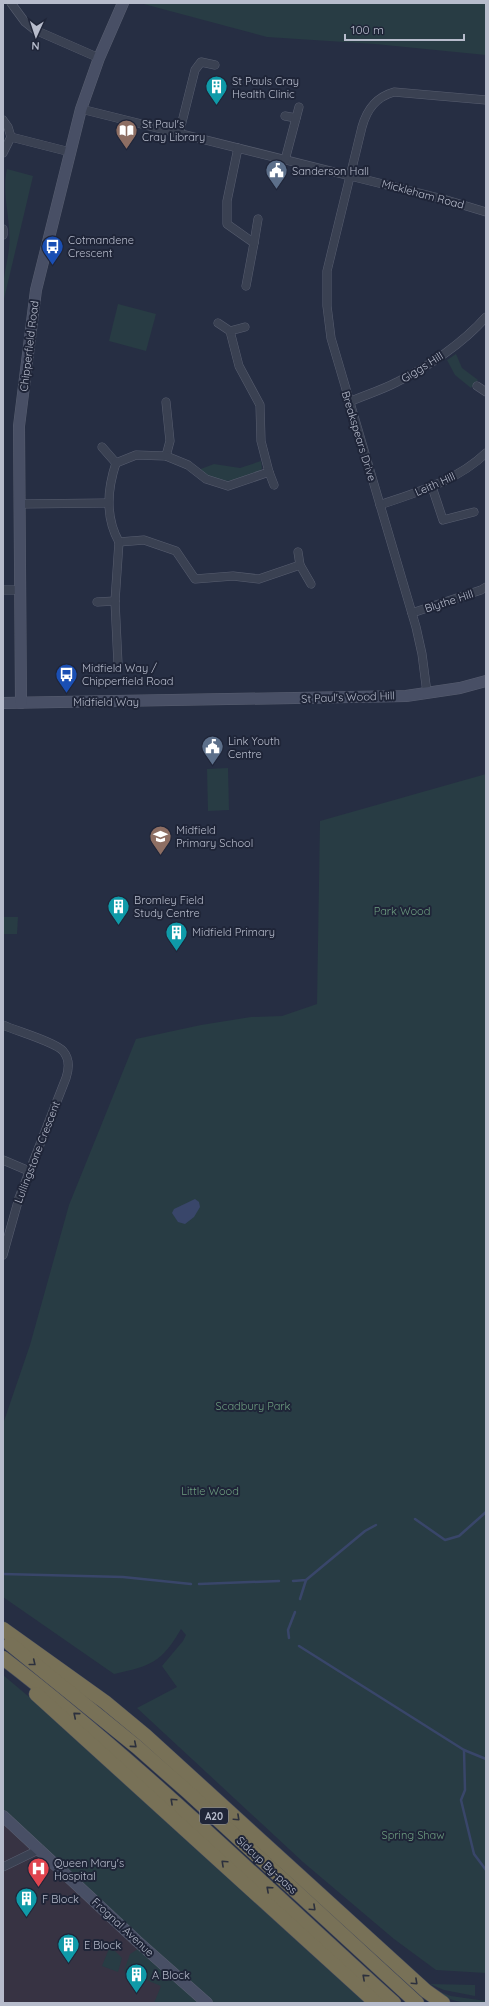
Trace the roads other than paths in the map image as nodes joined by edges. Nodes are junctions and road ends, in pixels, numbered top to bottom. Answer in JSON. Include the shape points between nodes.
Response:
{"nodes":[{"id":1,"x":10,"y":3,"type":"edge"},
{"id":2,"x":123,"y":3,"type":"edge"},
{"id":3,"x":99,"y":58,"type":"junction"},
{"id":4,"x":215,"y":64,"type":"dead end"},
{"id":5,"x":486,"y":100,"type":"edge"},
{"id":6,"x":299,"y":107,"type":"dead end"},
{"id":7,"x":81,"y":110,"type":"junction"},
{"id":8,"x":286,"y":116,"type":"dead end"},
{"id":9,"x":296,"y":118,"type":"junction"},
{"id":10,"x":3,"y":120,"type":"edge"},
{"id":11,"x":3,"y":134,"type":"edge"},
{"id":12,"x":179,"y":134,"type":"junction"},
{"id":13,"x":12,"y":137,"type":"junction"},
{"id":14,"x":238,"y":148,"type":"junction"},
{"id":15,"x":70,"y":152,"type":"junction"},
{"id":16,"x":3,"y":153,"type":"edge"},
{"id":17,"x":285,"y":160,"type":"junction"},
{"id":18,"x":350,"y":176,"type":"junction"},
{"id":19,"x":486,"y":212,"type":"edge"},
{"id":20,"x":258,"y":219,"type":"dead end"},
{"id":21,"x":3,"y":229,"type":"edge"},
{"id":22,"x":3,"y":235,"type":"edge"},
{"id":23,"x":254,"y":243,"type":"junction"},
{"id":24,"x":246,"y":286,"type":"dead end"},
{"id":25,"x":486,"y":317,"type":"edge"},
{"id":26,"x":218,"y":323,"type":"dead end"},
{"id":27,"x":245,"y":327,"type":"dead end"},
{"id":28,"x":230,"y":331,"type":"junction"},
{"id":29,"x":478,"y":386,"type":"dead end"},
{"id":30,"x":486,"y":392,"type":"edge"},
{"id":31,"x":166,"y":402,"type":"dead end"},
{"id":32,"x":349,"y":402,"type":"junction"},
{"id":33,"x":102,"y":447,"type":"dead end"},
{"id":34,"x":486,"y":453,"type":"edge"},
{"id":35,"x":166,"y":456,"type":"junction"},
{"id":36,"x":116,"y":463,"type":"junction"},
{"id":37,"x":269,"y":472,"type":"junction"},
{"id":38,"x":274,"y":485,"type":"dead end"},
{"id":39,"x":432,"y":487,"type":"junction"},
{"id":40,"x":108,"y":503,"type":"junction"},
{"id":41,"x":19,"y":504,"type":"junction"},
{"id":42,"x":380,"y":505,"type":"junction"},
{"id":43,"x":474,"y":512,"type":"dead end"},
{"id":44,"x":119,"y":542,"type":"junction"},
{"id":45,"x":298,"y":552,"type":"dead end"},
{"id":46,"x":300,"y":565,"type":"junction"},
{"id":47,"x":311,"y":584,"type":"dead end"},
{"id":48,"x":486,"y":587,"type":"edge"},
{"id":49,"x":3,"y":590,"type":"edge"},
{"id":50,"x":19,"y":590,"type":"junction"},
{"id":51,"x":97,"y":602,"type":"dead end"},
{"id":52,"x":115,"y":602,"type":"junction"},
{"id":53,"x":412,"y":613,"type":"junction"},
{"id":54,"x":118,"y":664,"type":"dead end"},
{"id":55,"x":486,"y":681,"type":"edge"},
{"id":56,"x":427,"y":693,"type":"junction"},
{"id":57,"x":209,"y":700,"type":"joint"},
{"id":58,"x":3,"y":703,"type":"edge"},
{"id":59,"x":21,"y":703,"type":"junction"},
{"id":60,"x":3,"y":1025,"type":"edge"},
{"id":61,"x":3,"y":1160,"type":"edge"},
{"id":62,"x":29,"y":1170,"type":"junction"},
{"id":63,"x":3,"y":1255,"type":"edge"},
{"id":64,"x":3,"y":1629,"type":"edge"},
{"id":65,"x":3,"y":1638,"type":"edge"},
{"id":66,"x":3,"y":1658,"type":"edge"},
{"id":67,"x":3,"y":1666,"type":"edge"},
{"id":68,"x":3,"y":1816,"type":"edge"},
{"id":69,"x":40,"y":1849,"type":"junction"},
{"id":70,"x":3,"y":1867,"type":"edge"},
{"id":71,"x":207,"y":2003,"type":"edge"},
{"id":72,"x":376,"y":2003,"type":"edge"},
{"id":73,"x":394,"y":2003,"type":"edge"},
{"id":74,"x":417,"y":2003,"type":"edge"},
{"id":75,"x":443,"y":2003,"type":"edge"}],
"edges":[{"from":1,"to":3,"type":"street","via":[[35,30]]},
{"from":2,"to":3,"type":"street","name":"Chipperfield Road"},
{"from":3,"to":7,"type":"street","name":"Chipperfield Road"},
{"from":4,"to":12,"type":"street","via":[[200,62],[195,70]]},
{"from":5,"to":18,"type":"street","name":"Breakspears Drive","via":[[401,92],[384,96],[371,106],[366,114]]},
{"from":6,"to":9,"type":"street"},
{"from":7,"to":12,"type":"street","name":"Mickleham Road"},
{"from":7,"to":15,"type":"street","name":"Chipperfield Road"},
{"from":8,"to":9,"type":"street"},
{"from":9,"to":17,"type":"street"},
{"from":10,"to":13,"type":"street"},
{"from":11,"to":13,"type":"street"},
{"from":12,"to":14,"type":"street","name":"Mickleham Road"},
{"from":13,"to":15,"type":"street"},
{"from":13,"to":16,"type":"street"},
{"from":14,"to":17,"type":"street","name":"Mickleham Road"},
{"from":14,"to":23,"type":"street","via":[[227,201],[227,224]]},
{"from":15,"to":41,"type":"street","name":"Chipperfield Road","via":[[36,290],[19,426]]},
{"from":17,"to":18,"type":"street","name":"Mickleham Road"},
{"from":18,"to":19,"type":"street","name":"Mickleham Road","via":[[443,198]]},
{"from":18,"to":32,"type":"street","name":"Breakspears Drive","via":[[329,263],[326,294],[331,338]]},
{"from":20,"to":23,"type":"street"},
{"from":21,"to":22,"type":"street"},
{"from":23,"to":24,"type":"street"},
{"from":25,"to":32,"type":"street","name":"Giggs Hill","via":[[437,358],[398,382]]},
{"from":26,"to":28,"type":"street"},
{"from":27,"to":28,"type":"street"},
{"from":28,"to":37,"type":"street","via":[[239,366],[260,405],[261,441]]},
{"from":29,"to":30,"type":"street"},
{"from":31,"to":35,"type":"street","via":[[170,441]]},
{"from":32,"to":42,"type":"street","name":"Breakspears Drive"},
{"from":33,"to":36,"type":"street"},
{"from":34,"to":39,"type":"street","name":"Leith Hill","via":[[460,472]]},
{"from":35,"to":36,"type":"street","via":[[136,454]]},
{"from":35,"to":37,"type":"street","via":[[188,465],[206,479],[228,486]]},
{"from":36,"to":40,"type":"street","via":[[110,480]]},
{"from":37,"to":38,"type":"street"},
{"from":39,"to":42,"type":"street","name":"Leith Hill"},
{"from":39,"to":43,"type":"street","via":[[443,520]]},
{"from":40,"to":41,"type":"street"},
{"from":40,"to":44,"type":"street","via":[[112,528]]},
{"from":41,"to":50,"type":"street","name":"Chipperfield Road"},
{"from":42,"to":53,"type":"street","name":"Breakspears Drive"},
{"from":44,"to":46,"type":"street","via":[[144,540],[176,551],[195,579],[233,576],[258,580]]},
{"from":44,"to":52,"type":"street"},
{"from":45,"to":46,"type":"street"},
{"from":46,"to":47,"type":"street"},
{"from":48,"to":53,"type":"street","name":"Blythe Hill"},
{"from":49,"to":50,"type":"street"},
{"from":50,"to":59,"type":"street","name":"Chipperfield Road"},
{"from":51,"to":52,"type":"street"},
{"from":52,"to":54,"type":"street"},
{"from":53,"to":56,"type":"street","name":"Breakspears Drive","via":[[422,654]]},
{"from":55,"to":56,"type":"street","name":"St Paul's Wood Hill"},
{"from":56,"to":57,"type":"street","name":"St Paul's Wood Hill","via":[[398,696]]},
{"from":57,"to":59,"type":"street","name":"Midfield Way"},
{"from":58,"to":59,"type":"street","name":"Midfield Way"},
{"from":60,"to":62,"type":"street","name":"Lullingstone Crescent","via":[[63,1050],[67,1056],[68,1071]]},
{"from":61,"to":62,"type":"street"},
{"from":62,"to":63,"type":"street","name":"Lullingstone Crescent"},
{"from":64,"to":75,"type":"highway","number":"A20","one_way":true,"via":[[105,1702],[146,1736],[426,1991]]},
{"from":65,"to":74,"type":"highway","name":"Sidcup By-pass","number":"A20","one_way":true,"via":[[137,1747]]},
{"from":73,"to":66,"type":"highway","name":"Sidcup By-pass","number":"A20","one_way":true,"via":[[130,1762],[55,1697]]},
{"from":72,"to":67,"type":"highway","number":"A20","one_way":true,"via":[[213,1853]]},
{"from":68,"to":69,"type":"street","name":"Frognal Avenue"},
{"from":69,"to":70,"type":"street"},
{"from":69,"to":71,"type":"street","name":"Frognal Avenue"}]}
